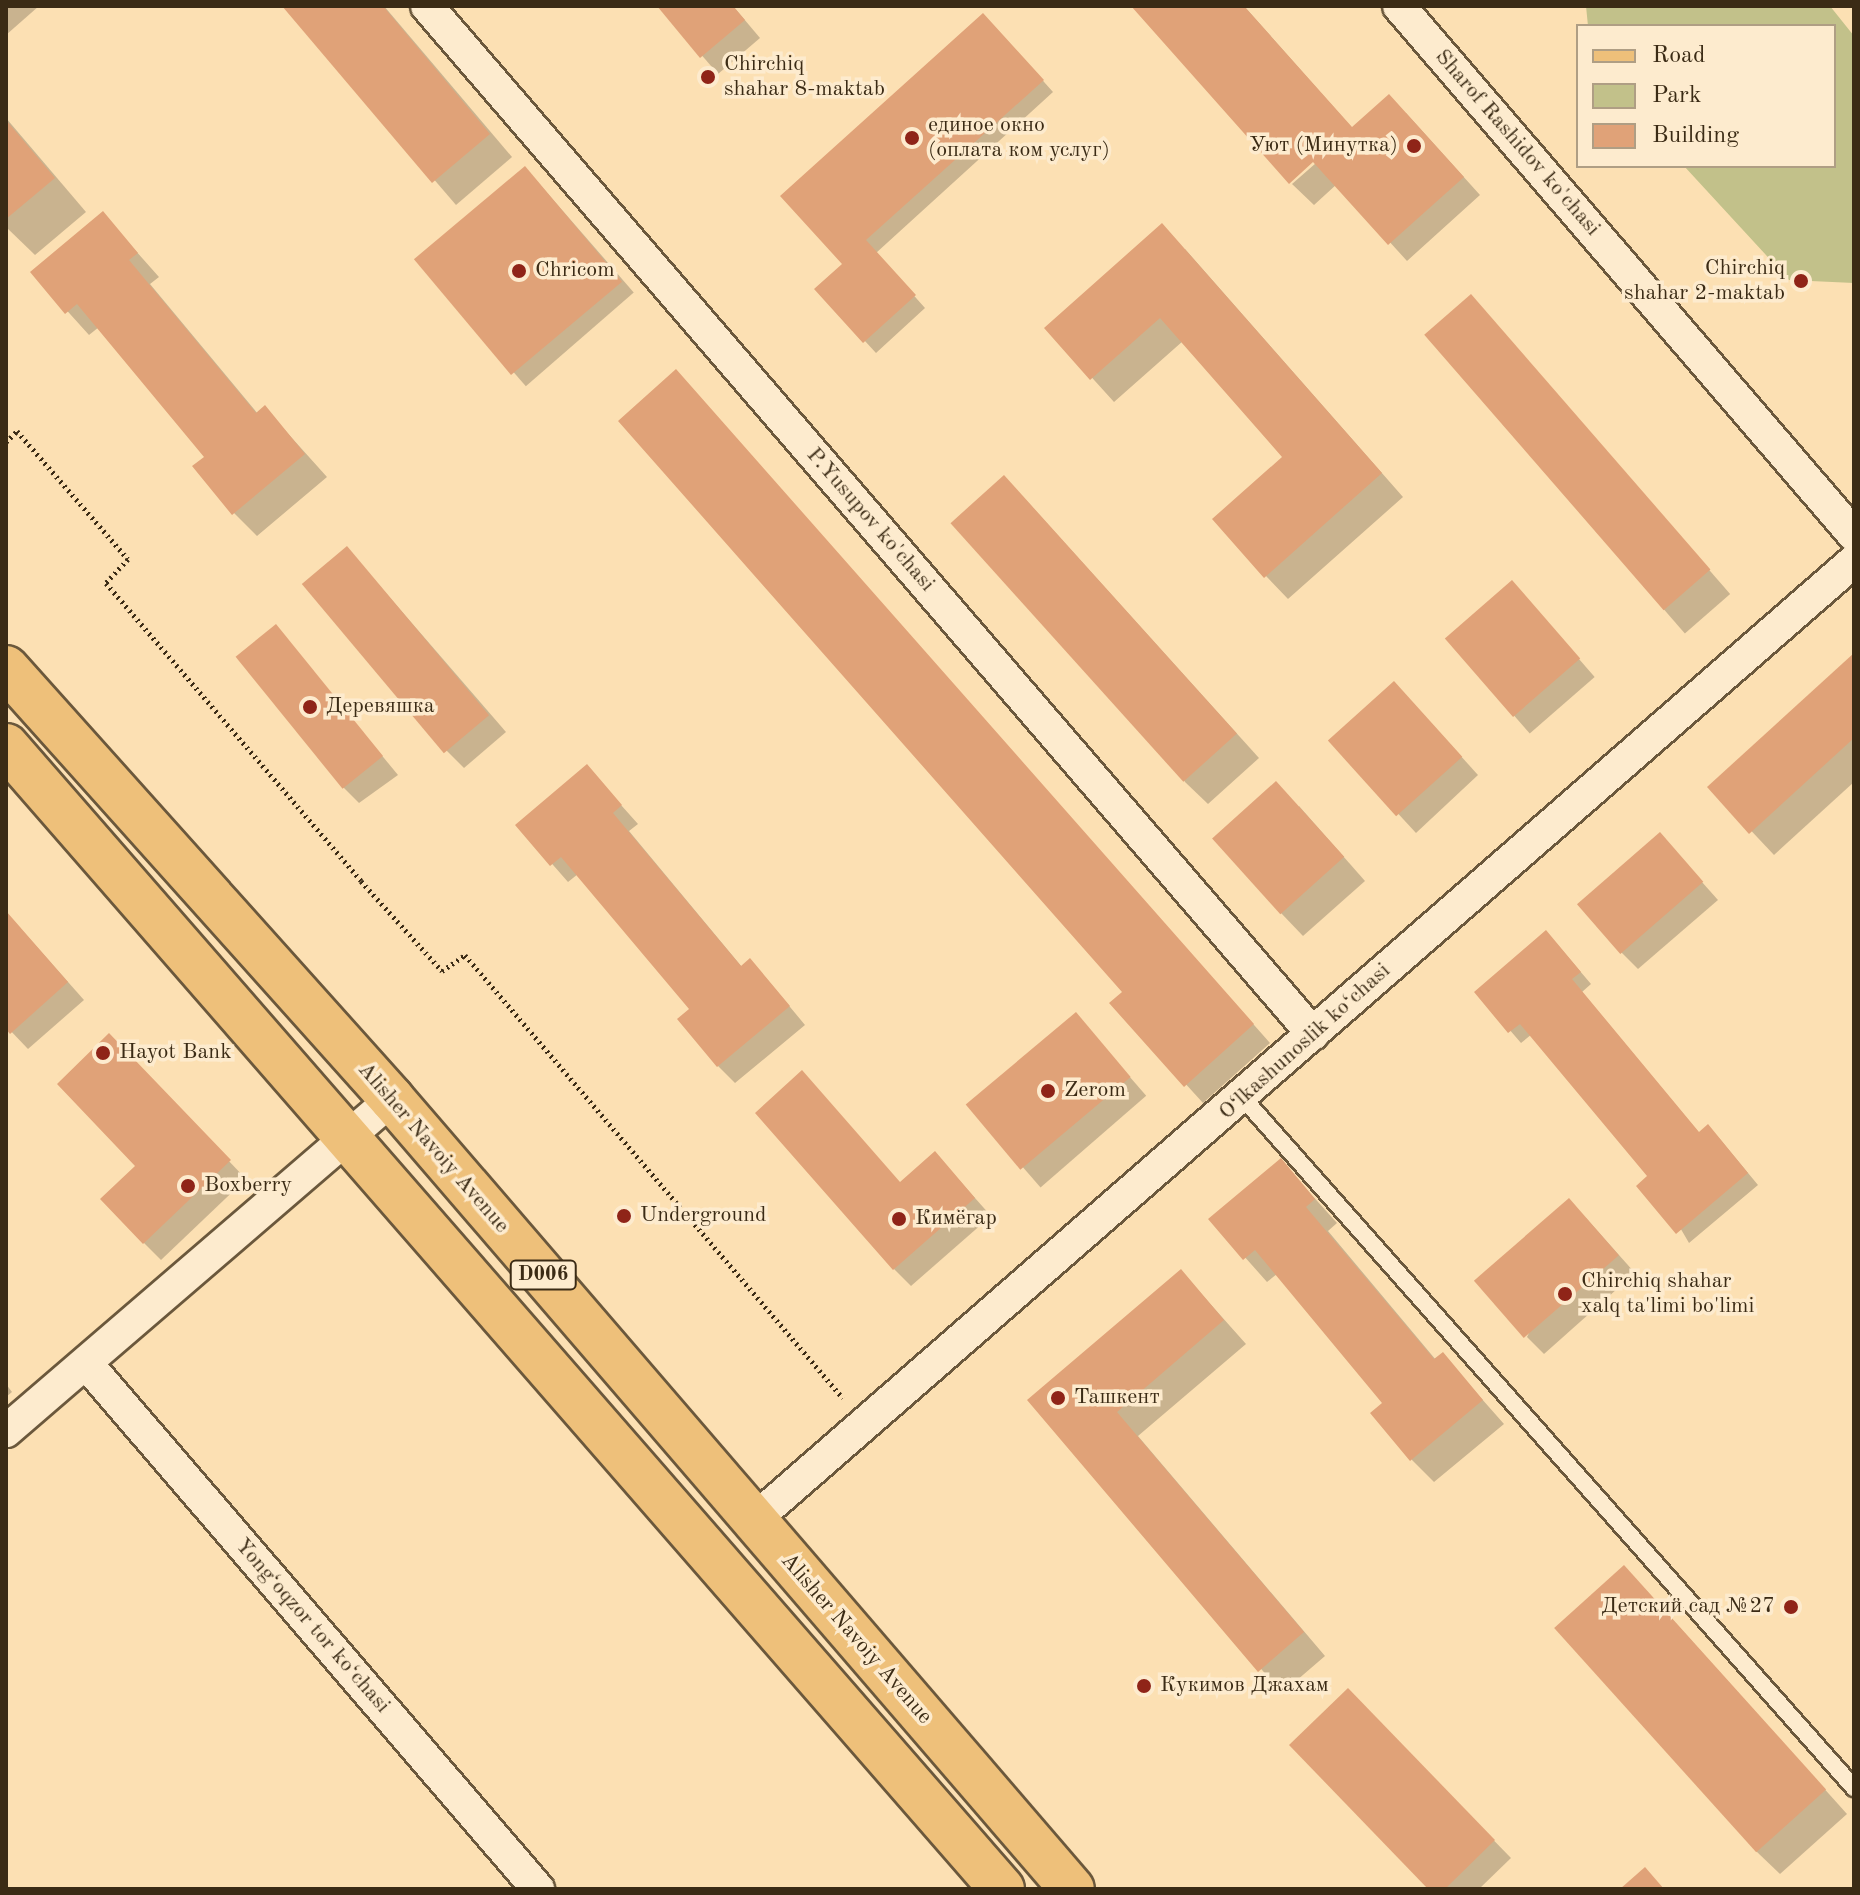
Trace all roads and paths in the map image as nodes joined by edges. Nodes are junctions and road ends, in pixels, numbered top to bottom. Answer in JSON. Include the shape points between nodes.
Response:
{"nodes":[{"id":1,"x":427,"y":6,"type":"edge"},
{"id":2,"x":1406,"y":8,"type":"edge"},
{"id":3,"x":6,"y":442,"type":"edge"},
{"id":4,"x":1854,"y":535,"type":"edge"},
{"id":5,"x":1854,"y":561,"type":"edge"},
{"id":6,"x":6,"y":668,"type":"edge"},
{"id":7,"x":6,"y":746,"type":"edge"},
{"id":8,"x":1313,"y":1034,"type":"junction"},
{"id":9,"x":1243,"y":1098,"type":"junction"},
{"id":10,"x":392,"y":1099,"type":"junction"},
{"id":11,"x":350,"y":1134,"type":"junction"},
{"id":12,"x":86,"y":1363,"type":"junction"},
{"id":13,"x":864,"y":1423,"type":"junction"},
{"id":14,"x":6,"y":1431,"type":"edge"},
{"id":15,"x":754,"y":1520,"type":"junction"},
{"id":16,"x":1854,"y":1788,"type":"edge"},
{"id":17,"x":538,"y":1889,"type":"edge"},
{"id":18,"x":1002,"y":1889,"type":"edge"},
{"id":19,"x":1072,"y":1889,"type":"edge"}],
"edges":[{"from":1,"to":8,"type":"street","name":"P.Yusupov ko'chasi"},
{"from":2,"to":4,"type":"street","name":"Sharof Rashidov ko'chasi"},
{"from":3,"to":13,"type":"path","via":[[17,431],[128,559],[106,583],[361,881],[442,971],[465,955]]},
{"from":5,"to":8,"type":"street","name":"O‘lkashunoslik ko‘chasi"},
{"from":6,"to":10,"type":"main road","name":"Alisher Navoiy Avenue","number":"D006"},
{"from":7,"to":11,"type":"main road","number":"D006"},
{"from":8,"to":9,"type":"street","name":"O‘lkashunoslik ko‘chasi"},
{"from":9,"to":13,"type":"street","name":"O‘lkashunoslik ko‘chasi"},
{"from":9,"to":16,"type":"lane"},
{"from":10,"to":11,"type":"street"},
{"from":10,"to":15,"type":"main road","name":"Alisher Navoiy Avenue","number":"D006"},
{"from":11,"to":12,"type":"street"},
{"from":11,"to":18,"type":"main road","number":"D006"},
{"from":12,"to":14,"type":"street"},
{"from":12,"to":17,"type":"street","name":"Yong‘oqzor tor ko‘chasi"},
{"from":13,"to":15,"type":"street","name":"O‘lkashunoslik ko‘chasi"},
{"from":15,"to":19,"type":"main road","name":"Alisher Navoiy Avenue","number":"D006"}]}
